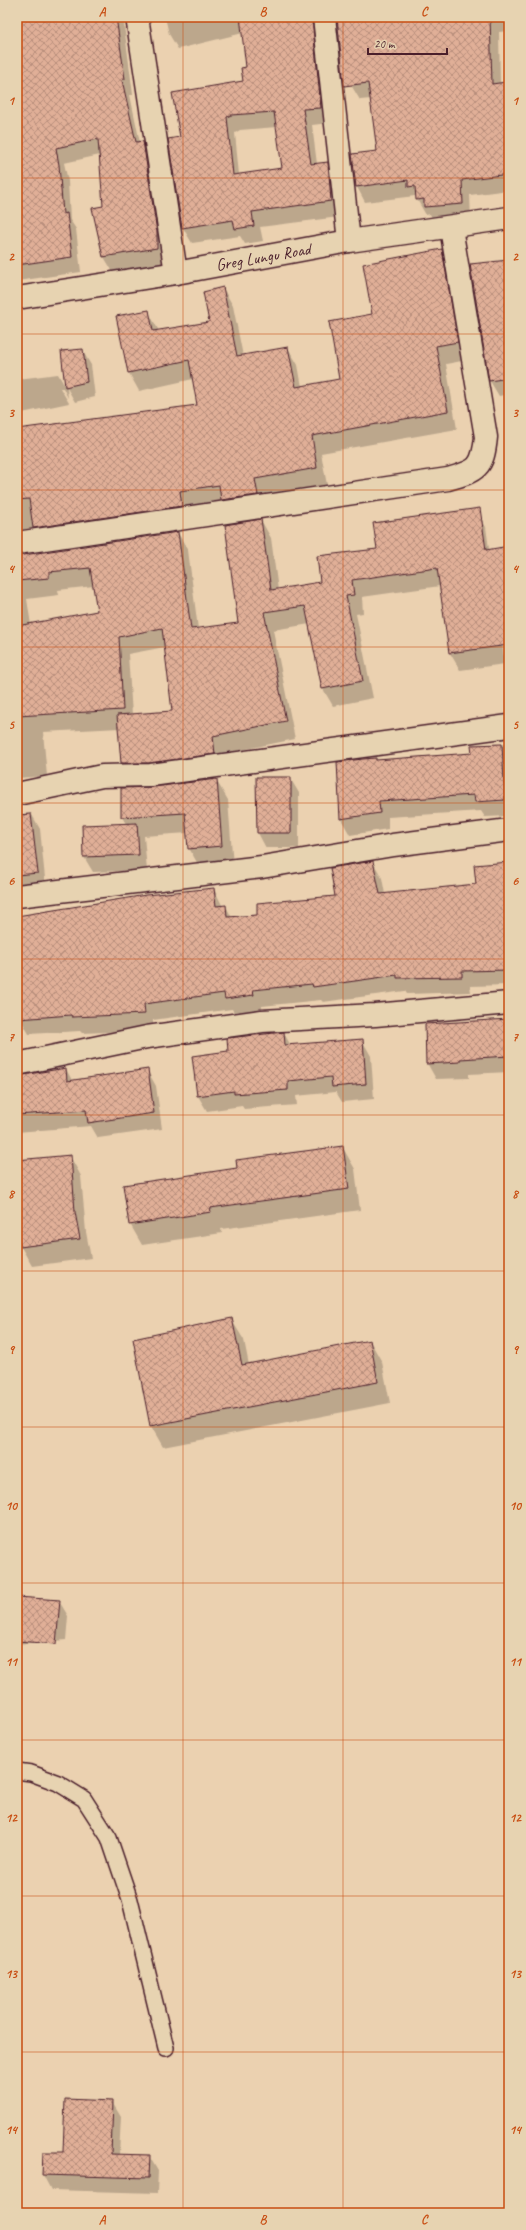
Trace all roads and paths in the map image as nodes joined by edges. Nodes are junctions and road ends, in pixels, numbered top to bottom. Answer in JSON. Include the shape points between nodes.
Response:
{"nodes":[{"id":1,"x":137,"y":17,"type":"edge"},
{"id":2,"x":324,"y":17,"type":"edge"},
{"id":3,"x":509,"y":218,"type":"edge"},
{"id":4,"x":451,"y":228,"type":"junction"},
{"id":5,"x":349,"y":241,"type":"junction"},
{"id":6,"x":176,"y":273,"type":"junction"},
{"id":7,"x":17,"y":298,"type":"edge"},
{"id":8,"x":17,"y":543,"type":"edge"},
{"id":9,"x":509,"y":726,"type":"edge"},
{"id":10,"x":17,"y":794,"type":"edge"},
{"id":11,"x":509,"y":830,"type":"edge"},
{"id":12,"x":17,"y":896,"type":"edge"},
{"id":13,"x":509,"y":1003,"type":"edge"},
{"id":14,"x":17,"y":1064,"type":"edge"},
{"id":15,"x":17,"y":1771,"type":"edge"},
{"id":16,"x":166,"y":2048,"type":"dead end"}],
"edges":[{"from":1,"to":6,"type":"street"},
{"from":2,"to":5,"type":"street"},
{"from":3,"to":4,"type":"street","name":"Greg Lungu Road"},
{"from":4,"to":5,"type":"street","name":"Greg Lungu Road"},
{"from":4,"to":8,"type":"street","via":[[486,437],[484,457],[472,472],[448,479]]},
{"from":5,"to":6,"type":"street","name":"Greg Lungu Road"},
{"from":6,"to":7,"type":"street","name":"Greg Lungu Road"},
{"from":9,"to":10,"type":"street","via":[[151,775],[102,776]]},
{"from":11,"to":12,"type":"street","via":[[393,845],[262,867]]},
{"from":13,"to":14,"type":"street","via":[[375,1015],[262,1021],[147,1037]]},
{"from":15,"to":16,"type":"lane","via":[[31,1773],[58,1783],[84,1799],[109,1838],[130,1900]]}]}
